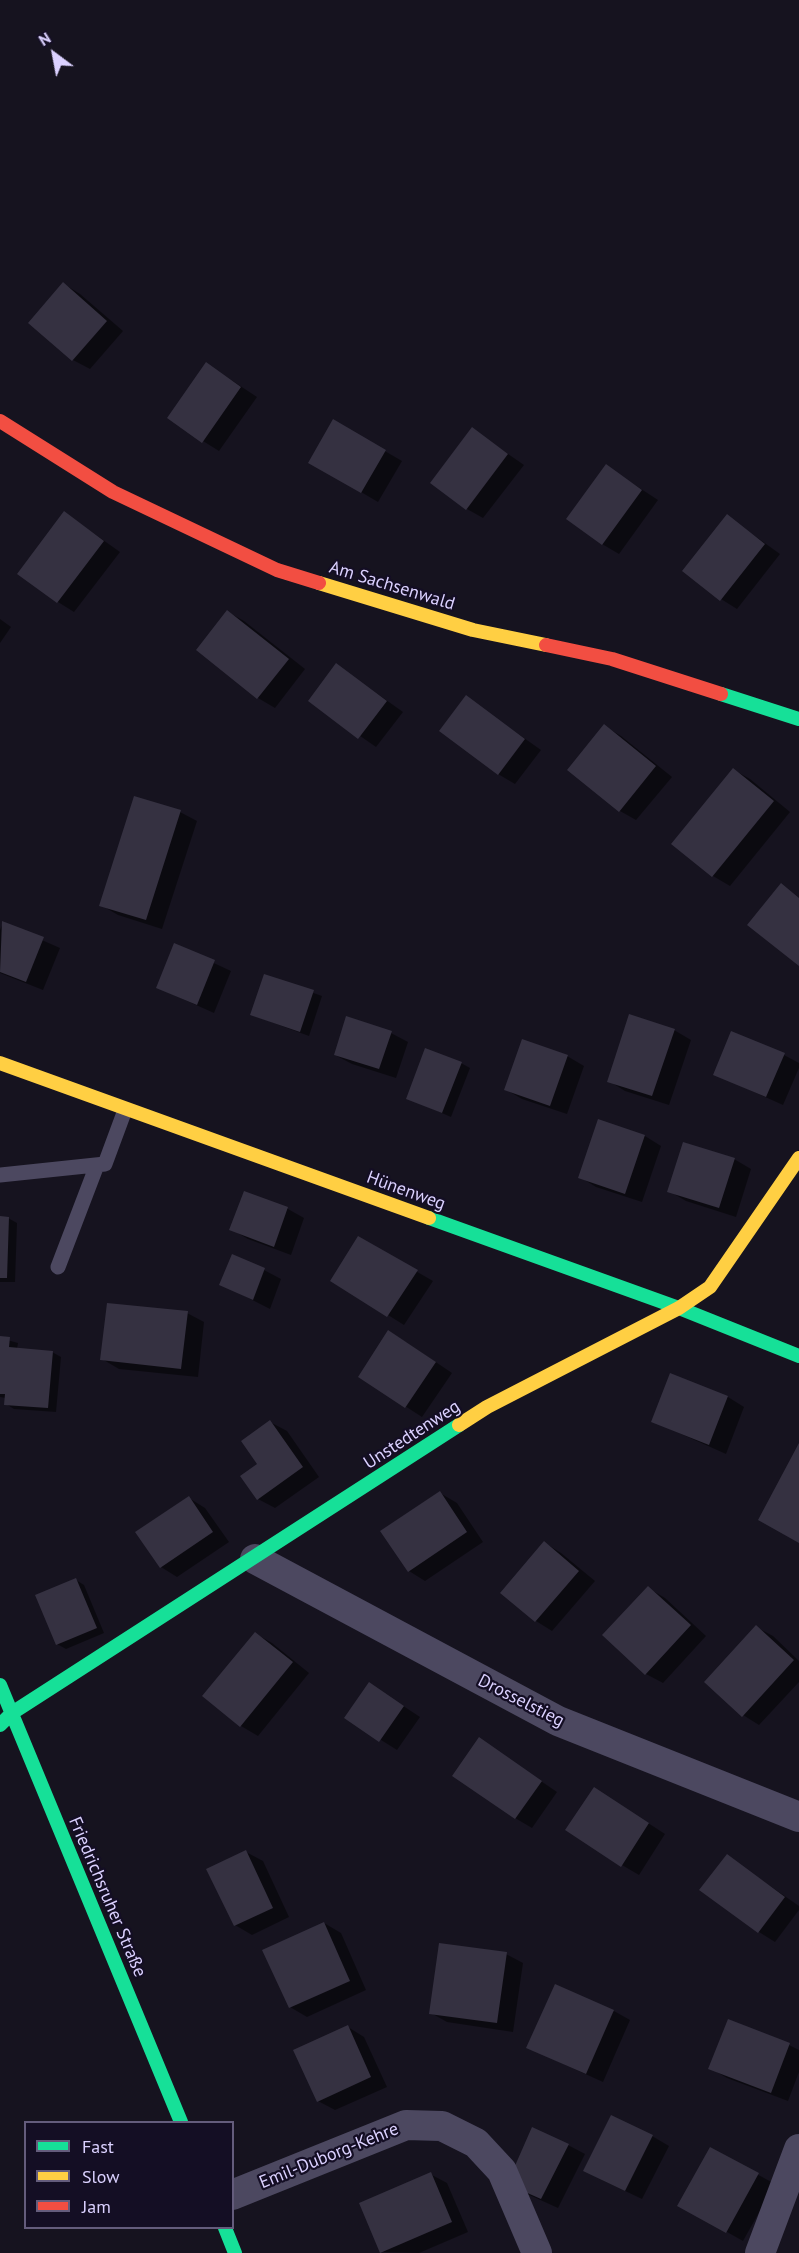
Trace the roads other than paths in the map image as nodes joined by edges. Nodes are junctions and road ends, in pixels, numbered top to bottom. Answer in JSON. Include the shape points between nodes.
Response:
{"nodes":[{"id":1,"x":0,"y":421,"type":"edge"},
{"id":2,"x":799,"y":719,"type":"edge"},
{"id":3,"x":0,"y":1063,"type":"edge"},
{"id":4,"x":125,"y":1110,"type":"junction"},
{"id":5,"x":799,"y":1158,"type":"edge"},
{"id":6,"x":98,"y":1164,"type":"junction"},
{"id":7,"x":0,"y":1175,"type":"edge"},
{"id":8,"x":58,"y":1267,"type":"dead end"},
{"id":9,"x":679,"y":1308,"type":"junction"},
{"id":10,"x":799,"y":1356,"type":"edge"},
{"id":11,"x":255,"y":1559,"type":"junction"},
{"id":12,"x":0,"y":1685,"type":"edge"},
{"id":13,"x":12,"y":1713,"type":"junction"},
{"id":14,"x":0,"y":1725,"type":"edge"},
{"id":15,"x":799,"y":1816,"type":"edge"},
{"id":16,"x":181,"y":2121,"type":"edge"},
{"id":17,"x":799,"y":2149,"type":"edge"},
{"id":18,"x":234,"y":2194,"type":"edge"},
{"id":19,"x":225,"y":2229,"type":"edge"},
{"id":20,"x":235,"y":2253,"type":"edge"},
{"id":21,"x":537,"y":2253,"type":"edge"},
{"id":22,"x":760,"y":2253,"type":"edge"}],
"edges":[{"from":1,"to":2,"type":"street","name":"Am Sachsenwald","via":[[113,492],[277,570],[473,630],[612,659]]},
{"from":3,"to":4,"type":"street","name":"Hünenweg"},
{"from":4,"to":6,"type":"lane","via":[[105,1164]]},
{"from":4,"to":9,"type":"street","name":"Hünenweg"},
{"from":5,"to":9,"type":"street","name":"Unstedtenweg","via":[[710,1287]]},
{"from":6,"to":7,"type":"lane"},
{"from":6,"to":8,"type":"lane"},
{"from":9,"to":10,"type":"street","name":"Hünenweg"},
{"from":9,"to":11,"type":"street","name":"Unstedtenweg","via":[[487,1407]]},
{"from":11,"to":13,"type":"street","name":"Unstedtenweg"},
{"from":11,"to":15,"type":"street","name":"Drosselstieg","via":[[558,1721]]},
{"from":12,"to":13,"type":"street","name":"Friedrichsruher Straße"},
{"from":13,"to":14,"type":"street","name":"Unstedtenweg"},
{"from":13,"to":16,"type":"street","name":"Friedrichsruher Straße"},
{"from":17,"to":22,"type":"street"},
{"from":18,"to":21,"type":"street","name":"Emil-Duborg-Kehre","via":[[406,2125],[442,2126],[476,2143],[502,2171]]},
{"from":19,"to":20,"type":"street"}]}
